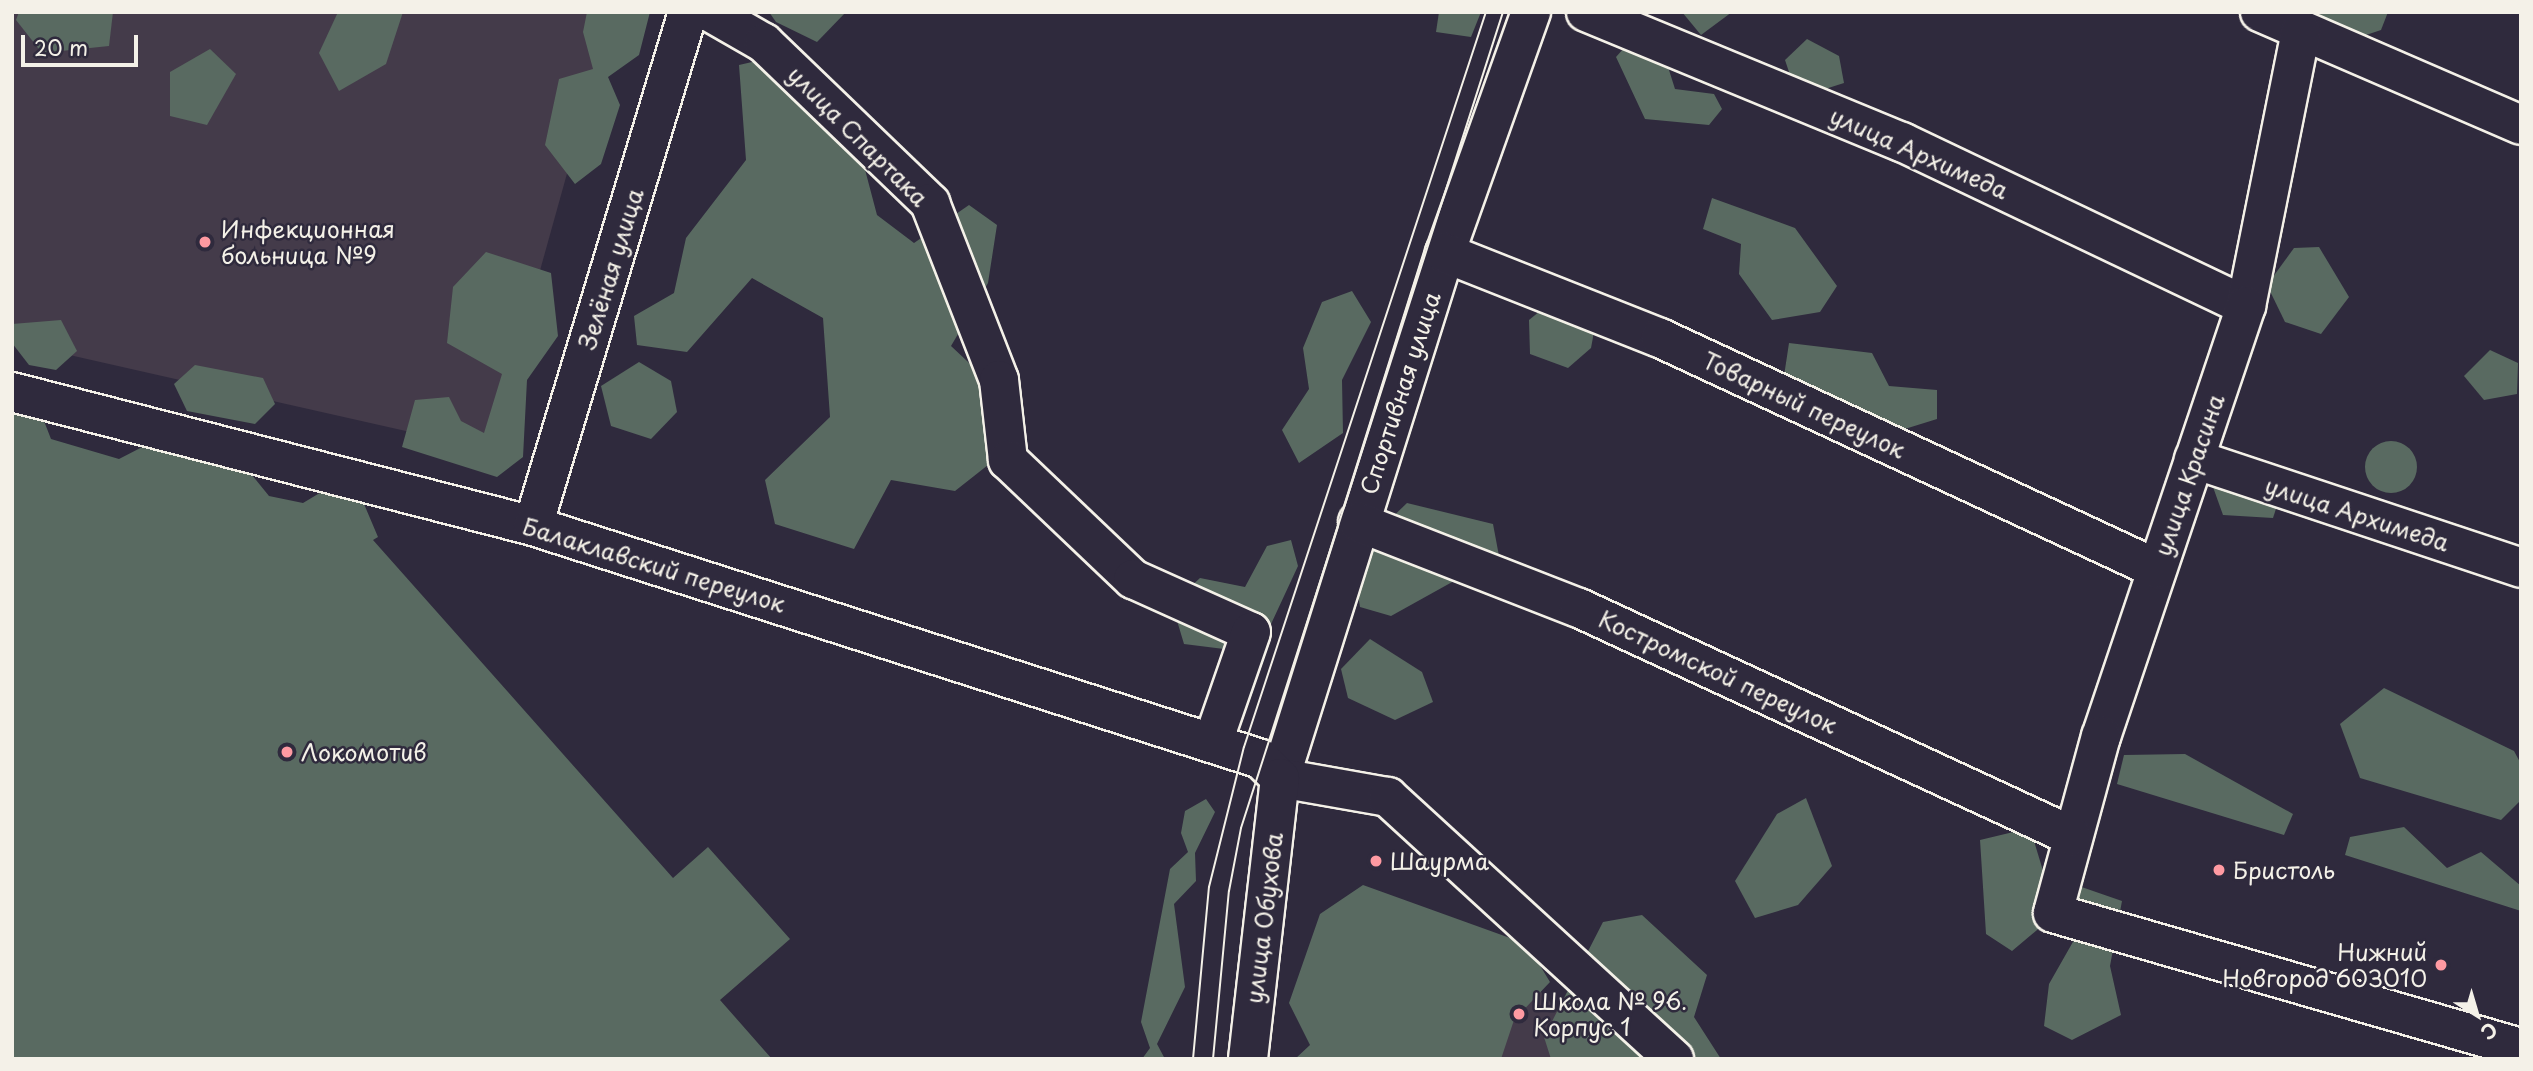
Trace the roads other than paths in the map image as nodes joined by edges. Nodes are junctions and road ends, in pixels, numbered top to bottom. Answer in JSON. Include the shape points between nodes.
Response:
{"nodes":[{"id":1,"x":688,"y":12,"type":"edge"},
{"id":2,"x":710,"y":12,"type":"edge"},
{"id":3,"x":1531,"y":12,"type":"edge"},
{"id":4,"x":1586,"y":12,"type":"edge"},
{"id":5,"x":2260,"y":12,"type":"edge"},
{"id":6,"x":2301,"y":30,"type":"junction"},
{"id":7,"x":2521,"y":125,"type":"edge"},
{"id":8,"x":1445,"y":253,"type":"junction"},
{"id":9,"x":2246,"y":306,"type":"junction"},
{"id":10,"x":12,"y":392,"type":"edge"},
{"id":11,"x":2194,"y":459,"type":"junction"},
{"id":12,"x":1358,"y":522,"type":"junction"},
{"id":13,"x":533,"y":526,"type":"junction"},
{"id":14,"x":2521,"y":568,"type":"edge"},
{"id":15,"x":2157,"y":569,"type":"junction"},
{"id":16,"x":1214,"y":739,"type":"junction"},
{"id":17,"x":1280,"y":778,"type":"junction"},
{"id":18,"x":2072,"y":836,"type":"junction"},
{"id":19,"x":2521,"y":1048,"type":"edge"},
{"id":20,"x":1248,"y":1059,"type":"edge"},
{"id":21,"x":1674,"y":1059,"type":"edge"}],
"edges":[{"from":1,"to":13,"type":"street","name":"Зелёная улица"},
{"from":2,"to":16,"type":"street","name":"улица Спартака","via":[[764,43],[930,204],[999,380],[1009,460],[1133,579],[1251,632]]},
{"from":3,"to":8,"type":"street","name":"Спортивная улица"},
{"from":4,"to":9,"type":"street","name":"улица Архимеда","via":[[1902,142]]},
{"from":5,"to":6,"type":"street"},
{"from":6,"to":7,"type":"street"},
{"from":6,"to":9,"type":"street","name":"улица Красина"},
{"from":8,"to":12,"type":"street","name":"Спортивная улица"},
{"from":8,"to":15,"type":"street","name":"Товарный переулок","via":[[1660,338]]},
{"from":9,"to":11,"type":"street","name":"улица Красина"},
{"from":10,"to":13,"type":"street","name":"Балаклавский переулок"},
{"from":11,"to":14,"type":"street","name":"улица Архимеда"},
{"from":11,"to":15,"type":"street","name":"улица Красина"},
{"from":12,"to":17,"type":"street","name":"Спортивная улица"},
{"from":12,"to":18,"type":"street","name":"Костромской переулок","via":[[1579,608]]},
{"from":13,"to":16,"type":"street","name":"Балаклавский переулок"},
{"from":15,"to":18,"type":"street","name":"улица Красина"},
{"from":16,"to":17,"type":"street","name":"Балаклавский переулок","via":[[1261,759]]},
{"from":17,"to":20,"type":"street","name":"улица Обухова"},
{"from":17,"to":21,"type":"street","via":[[1388,797]]},
{"from":18,"to":19,"type":"street","name":"улица Красина","via":[[2053,913]]}]}
